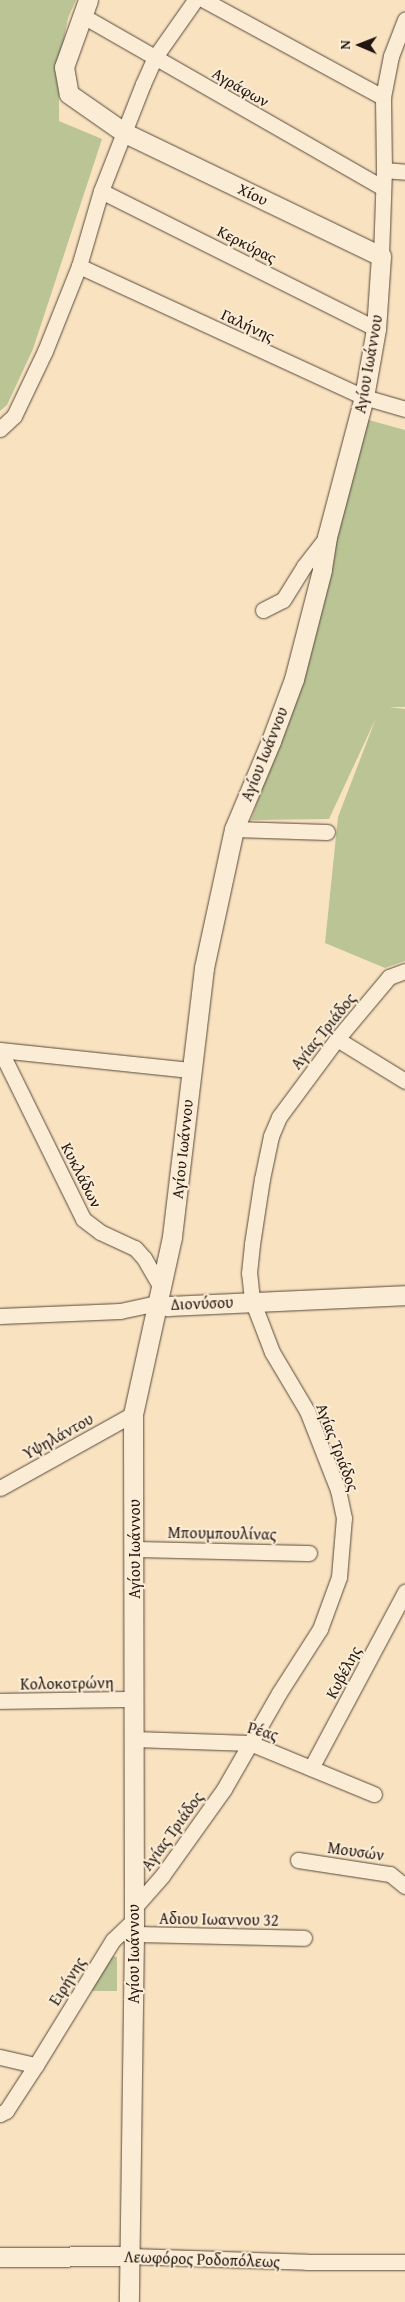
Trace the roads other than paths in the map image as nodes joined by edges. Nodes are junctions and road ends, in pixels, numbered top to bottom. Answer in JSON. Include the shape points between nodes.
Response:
{"nodes":[{"id":1,"x":195,"y":0,"type":"edge"},
{"id":2,"x":204,"y":0,"type":"edge"},
{"id":3,"x":85,"y":8,"type":"edge"},
{"id":4,"x":405,"y":20,"type":"edge"},
{"id":5,"x":155,"y":57,"type":"junction"},
{"id":6,"x":383,"y":97,"type":"junction"},
{"id":7,"x":125,"y":133,"type":"junction"},
{"id":8,"x":384,"y":170,"type":"junction"},
{"id":9,"x":405,"y":172,"type":"edge"},
{"id":10,"x":383,"y":188,"type":"junction"},
{"id":11,"x":101,"y":191,"type":"junction"},
{"id":12,"x":380,"y":256,"type":"junction"},
{"id":13,"x":79,"y":266,"type":"junction"},
{"id":14,"x":376,"y":330,"type":"junction"},
{"id":15,"x":364,"y":397,"type":"junction"},
{"id":16,"x":405,"y":409,"type":"edge"},
{"id":17,"x":0,"y":429,"type":"edge"},
{"id":18,"x":327,"y":537,"type":"junction"},
{"id":19,"x":263,"y":610,"type":"dead end"},
{"id":20,"x":234,"y":829,"type":"junction"},
{"id":21,"x":327,"y":832,"type":"dead end"},
{"id":22,"x":405,"y":971,"type":"edge"},
{"id":23,"x":337,"y":1039,"type":"junction"},
{"id":24,"x":0,"y":1050,"type":"edge"},
{"id":25,"x":190,"y":1070,"type":"junction"},
{"id":26,"x":405,"y":1082,"type":"edge"},
{"id":27,"x":405,"y":1295,"type":"edge"},
{"id":28,"x":161,"y":1296,"type":"junction"},
{"id":29,"x":252,"y":1300,"type":"junction"},
{"id":30,"x":0,"y":1316,"type":"edge"},
{"id":31,"x":133,"y":1414,"type":"junction"},
{"id":32,"x":0,"y":1488,"type":"edge"},
{"id":33,"x":134,"y":1549,"type":"junction"},
{"id":34,"x":309,"y":1553,"type":"dead end"},
{"id":35,"x":405,"y":1592,"type":"edge"},
{"id":36,"x":134,"y":1700,"type":"junction"},
{"id":37,"x":0,"y":1701,"type":"edge"},
{"id":38,"x":134,"y":1739,"type":"junction"},
{"id":39,"x":250,"y":1744,"type":"junction"},
{"id":40,"x":311,"y":1768,"type":"junction"},
{"id":41,"x":374,"y":1794,"type":"dead end"},
{"id":42,"x":298,"y":1860,"type":"dead end"},
{"id":43,"x":405,"y":1886,"type":"edge"},
{"id":44,"x":133,"y":1922,"type":"junction"},
{"id":45,"x":304,"y":1938,"type":"dead end"},
{"id":46,"x":0,"y":2057,"type":"edge"},
{"id":47,"x":36,"y":2065,"type":"junction"},
{"id":48,"x":0,"y":2114,"type":"edge"},
{"id":49,"x":130,"y":2256,"type":"junction"},
{"id":50,"x":0,"y":2257,"type":"edge"},
{"id":51,"x":405,"y":2262,"type":"edge"},
{"id":52,"x":129,"y":2302,"type":"edge"}],
"edges":[{"from":1,"to":5,"type":"street"},
{"from":2,"to":6,"type":"street"},
{"from":3,"to":5,"type":"street","name":"Αγράφων"},
{"from":3,"to":7,"type":"street","name":"Χίου","via":[[64,68],[69,94]]},
{"from":4,"to":6,"type":"street","name":"Αγίου Ιωάννου","via":[[391,56]]},
{"from":5,"to":7,"type":"street"},
{"from":5,"to":10,"type":"street","name":"Αγράφων"},
{"from":6,"to":8,"type":"street","name":"Αγίου Ιωάννου"},
{"from":7,"to":11,"type":"street"},
{"from":7,"to":12,"type":"street","name":"Χίου"},
{"from":8,"to":9,"type":"street"},
{"from":8,"to":10,"type":"street","name":"Αγίου Ιωάννου"},
{"from":10,"to":12,"type":"street","name":"Αγίου Ιωάννου"},
{"from":11,"to":13,"type":"street"},
{"from":11,"to":14,"type":"street","name":"Κερκύρας"},
{"from":12,"to":14,"type":"street","name":"Αγίου Ιωάννου"},
{"from":13,"to":15,"type":"street","name":"Γαλήνης"},
{"from":13,"to":17,"type":"street","via":[[24,399],[14,416]]},
{"from":14,"to":15,"type":"street","name":"Αγίου Ιωάννου"},
{"from":15,"to":16,"type":"street","name":"Γαλήνης"},
{"from":15,"to":18,"type":"street","name":"Αγίου Ιωάννου"},
{"from":18,"to":19,"type":"street","via":[[283,600]]},
{"from":18,"to":20,"type":"street","name":"Αγίου Ιωάννου","via":[[322,570],[294,679],[272,741]]},
{"from":20,"to":21,"type":"street"},
{"from":20,"to":25,"type":"street","name":"Αγίου Ιωάννου","via":[[204,968]]},
{"from":22,"to":23,"type":"street","name":"Αγίας Τριάδος","via":[[389,977]]},
{"from":23,"to":26,"type":"street"},
{"from":23,"to":29,"type":"street","name":"Αγίας Τριάδος","via":[[279,1117],[271,1136],[252,1244]]},
{"from":24,"to":25,"type":"street"},
{"from":24,"to":28,"type":"street","name":"Κυκλάδων","via":[[83,1219],[100,1232],[135,1248],[144,1258]]},
{"from":25,"to":28,"type":"street","name":"Αγίου Ιωάννου","via":[[172,1237]]},
{"from":27,"to":29,"type":"street","name":"Διονύσου"},
{"from":28,"to":29,"type":"street","name":"Διονύσου","via":[[167,1306]]},
{"from":28,"to":30,"type":"street","name":"Διονύσου","via":[[120,1311]]},
{"from":28,"to":31,"type":"street","name":"Αγίου Ιωάννου"},
{"from":29,"to":39,"type":"street","name":"Αγίας Τριάδος","via":[[272,1352],[318,1434],[338,1490],[344,1518],[339,1577],[320,1628]]},
{"from":31,"to":32,"type":"street","name":"Υψηλάντου"},
{"from":31,"to":33,"type":"street","name":"Αγίου Ιωάννου"},
{"from":33,"to":34,"type":"street","name":"Μπουμπουλίνας"},
{"from":33,"to":36,"type":"street","name":"Αγίου Ιωάννου"},
{"from":35,"to":40,"type":"street","name":"Κυβέλης"},
{"from":36,"to":37,"type":"street","name":"Κολοκοτρώνη"},
{"from":36,"to":38,"type":"street","name":"Αγίου Ιωάννου"},
{"from":38,"to":39,"type":"street","name":"Ρέας"},
{"from":38,"to":44,"type":"street","name":"Αγίου Ιωάννου"},
{"from":39,"to":40,"type":"street","name":"Ρέας"},
{"from":39,"to":44,"type":"street","name":"Αγίας Τριάδος","via":[[224,1789]]},
{"from":40,"to":41,"type":"street","name":"Ρέας"},
{"from":42,"to":43,"type":"street","name":"Μουσών","via":[[390,1874]]},
{"from":44,"to":45,"type":"street","name":"Αδιου Ιωαννου 32"},
{"from":44,"to":47,"type":"street","name":"Ειρήνης","via":[[113,1940]]},
{"from":44,"to":49,"type":"street","name":"Αγίου Ιωάννου"},
{"from":46,"to":47,"type":"street"},
{"from":47,"to":48,"type":"street","name":"Ειρήνης","via":[[6,2111]]},
{"from":49,"to":50,"type":"street","name":"Λεωφόρος Ροδοπόλεως"},
{"from":49,"to":51,"type":"street","name":"Λεωφόρος Ροδοπόλεως"},
{"from":49,"to":52,"type":"street","name":"Αγίου Ιωάννου"}]}
